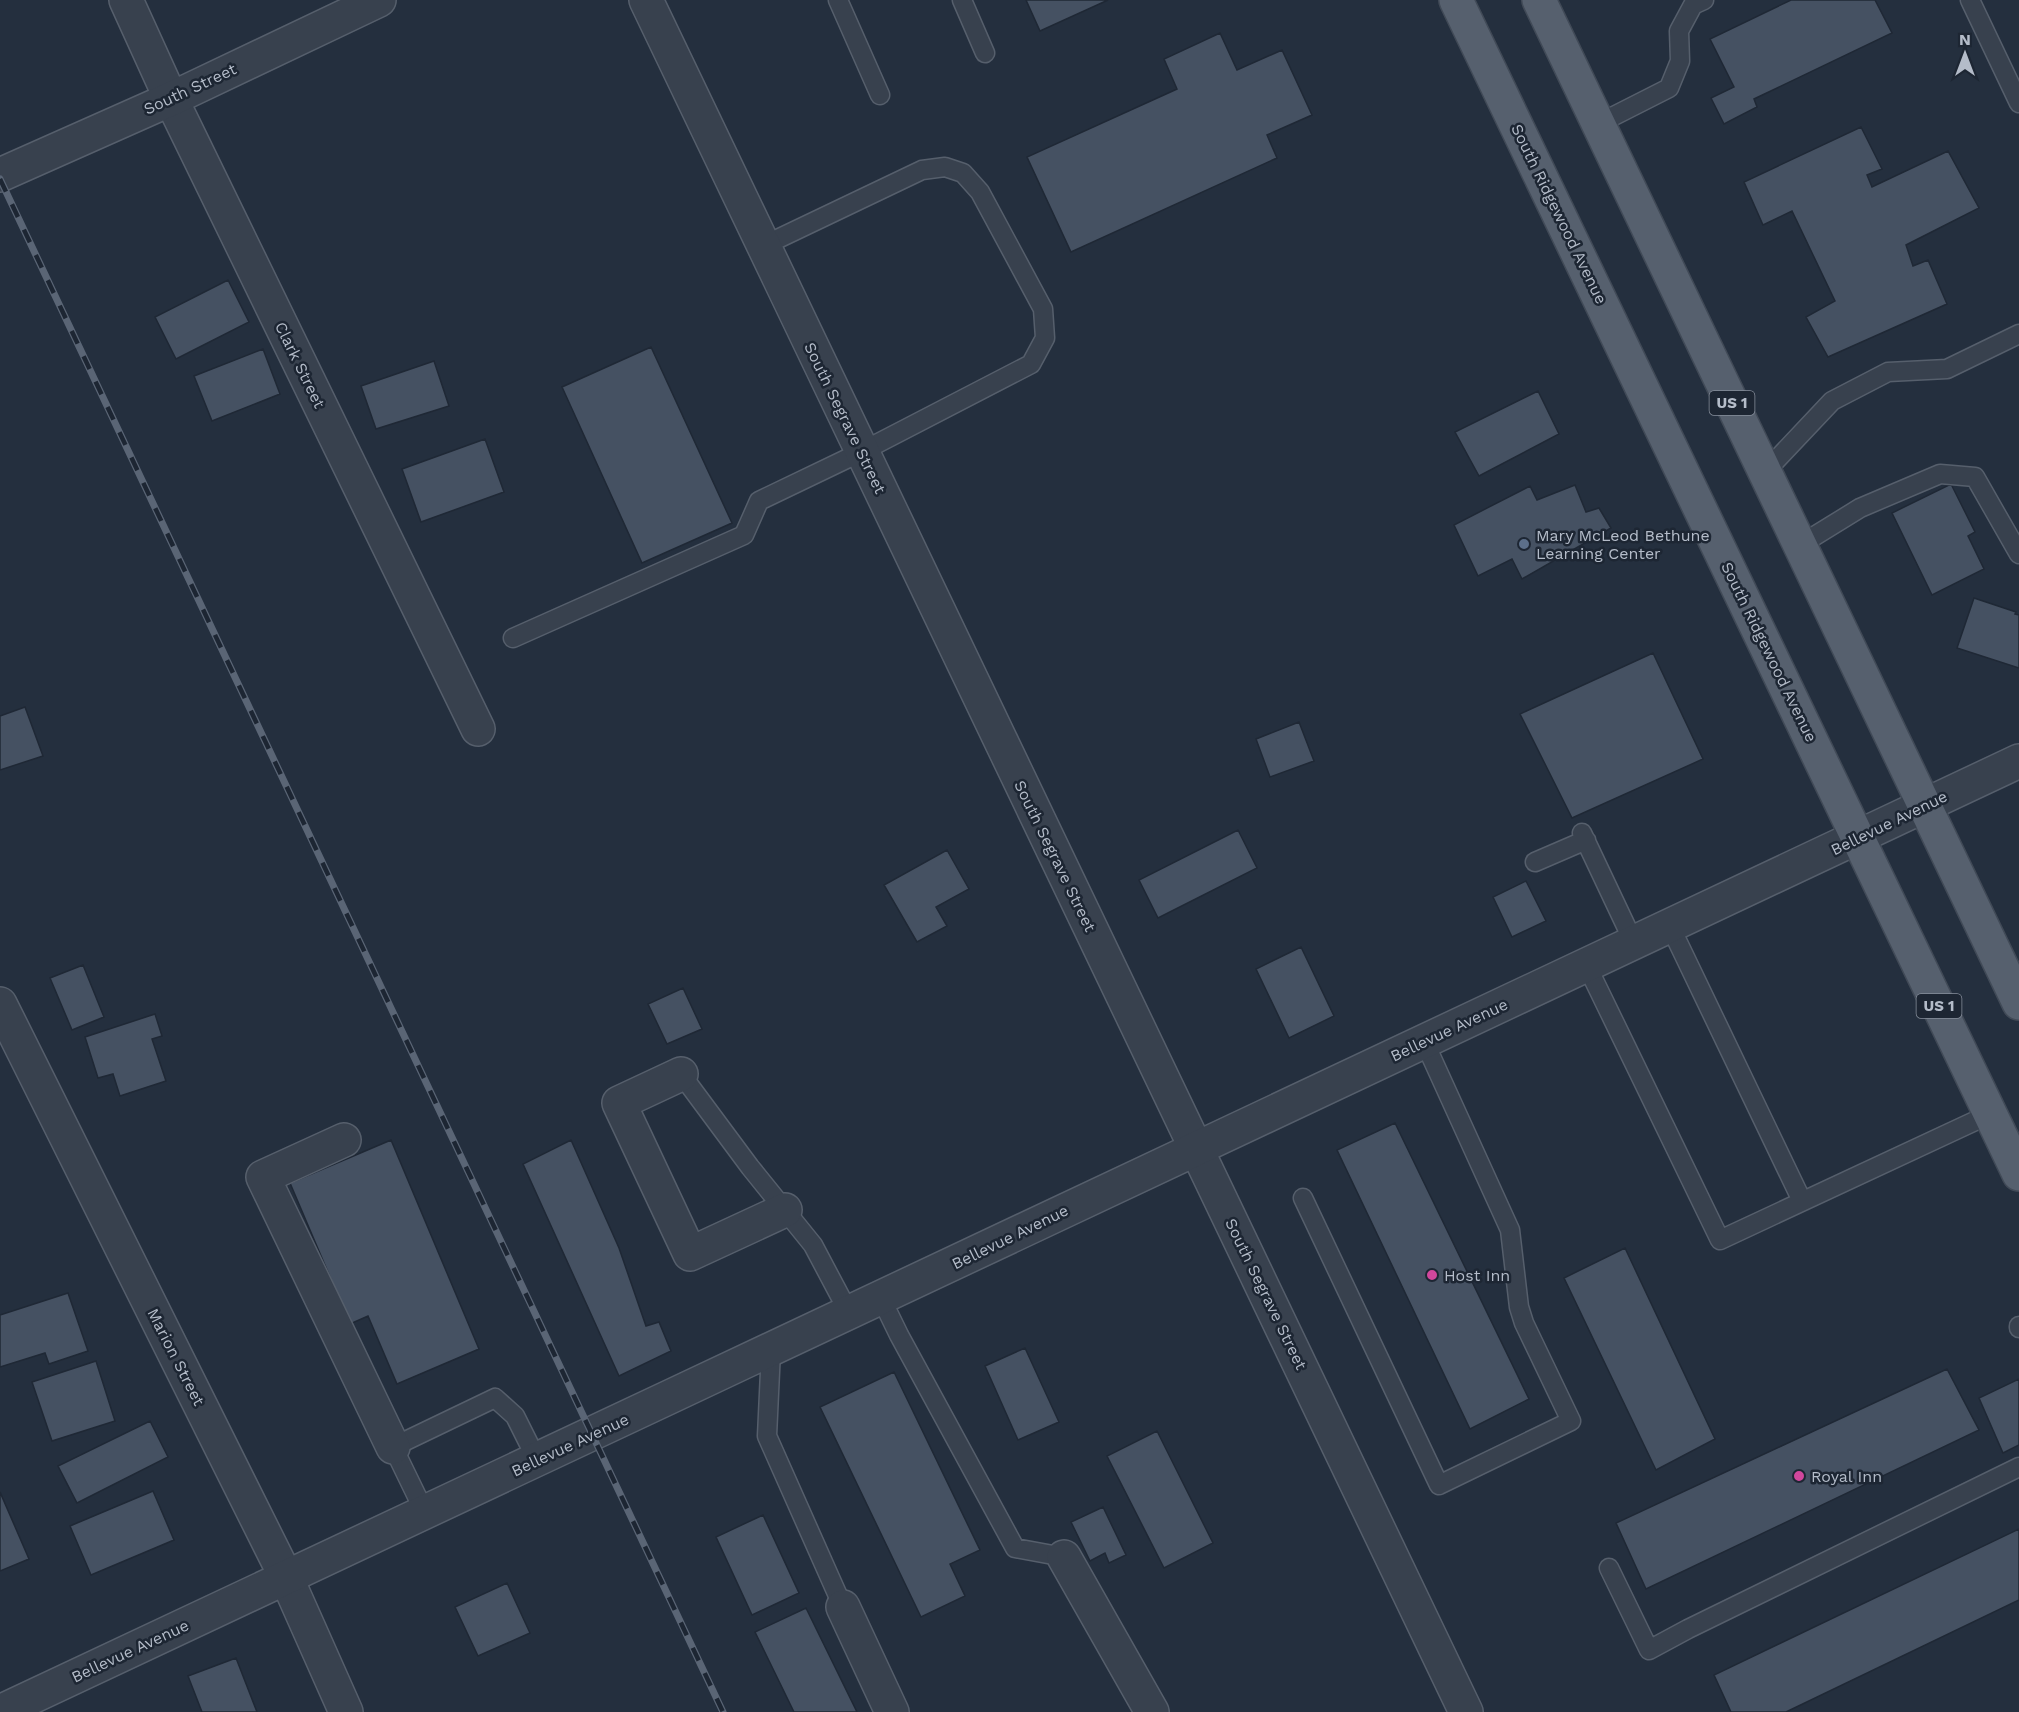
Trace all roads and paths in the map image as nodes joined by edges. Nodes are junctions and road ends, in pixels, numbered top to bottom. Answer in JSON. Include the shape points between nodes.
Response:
{"nodes":[{"id":1,"x":126,"y":0,"type":"edge"},
{"id":2,"x":379,"y":0,"type":"edge"},
{"id":3,"x":646,"y":0,"type":"edge"},
{"id":4,"x":838,"y":0,"type":"edge"},
{"id":5,"x":962,"y":0,"type":"edge"},
{"id":6,"x":1456,"y":0,"type":"edge"},
{"id":7,"x":1539,"y":0,"type":"edge"},
{"id":8,"x":1704,"y":0,"type":"edge"},
{"id":9,"x":1970,"y":0,"type":"edge"},
{"id":10,"x":985,"y":53,"type":"dead end"},
{"id":11,"x":880,"y":95,"type":"dead end"},
{"id":12,"x":171,"y":99,"type":"junction"},
{"id":13,"x":2019,"y":103,"type":"edge"},
{"id":14,"x":1598,"y":124,"type":"junction"},
{"id":15,"x":0,"y":174,"type":"edge"},
{"id":16,"x":763,"y":246,"type":"junction"},
{"id":17,"x":2019,"y":334,"type":"edge"},
{"id":18,"x":861,"y":452,"type":"junction"},
{"id":19,"x":1765,"y":472,"type":"junction"},
{"id":20,"x":1800,"y":545,"type":"junction"},
{"id":21,"x":2019,"y":554,"type":"edge"},
{"id":22,"x":513,"y":638,"type":"dead end"},
{"id":23,"x":478,"y":729,"type":"dead end"},
{"id":24,"x":2019,"y":761,"type":"edge"},
{"id":25,"x":1924,"y":805,"type":"junction"},
{"id":26,"x":1858,"y":838,"type":"junction"},
{"id":27,"x":1535,"y":862,"type":"dead end"},
{"id":28,"x":1670,"y":926,"type":"junction"},
{"id":29,"x":1634,"y":943,"type":"junction"},
{"id":30,"x":1587,"y":966,"type":"junction"},
{"id":31,"x":2016,"y":987,"type":"edge"},
{"id":32,"x":0,"y":1004,"type":"edge"},
{"id":33,"x":1424,"y":1041,"type":"junction"},
{"id":34,"x":681,"y":1074,"type":"joint"},
{"id":35,"x":1990,"y":1114,"type":"junction"},
{"id":36,"x":344,"y":1140,"type":"dead end"},
{"id":37,"x":1196,"y":1148,"type":"junction"},
{"id":38,"x":2019,"y":1174,"type":"edge"},
{"id":39,"x":1303,"y":1198,"type":"dead end"},
{"id":40,"x":1802,"y":1201,"type":"junction"},
{"id":41,"x":785,"y":1210,"type":"junction"},
{"id":42,"x":881,"y":1298,"type":"junction"},
{"id":43,"x":849,"y":1313,"type":"junction"},
{"id":44,"x":771,"y":1350,"type":"junction"},
{"id":45,"x":393,"y":1447,"type":"junction"},
{"id":46,"x":537,"y":1460,"type":"junction"},
{"id":47,"x":2019,"y":1467,"type":"edge"},
{"id":48,"x":425,"y":1513,"type":"junction"},
{"id":49,"x":1064,"y":1557,"type":"joint"},
{"id":50,"x":1609,"y":1568,"type":"dead end"},
{"id":51,"x":286,"y":1577,"type":"junction"},
{"id":52,"x":843,"y":1607,"type":"joint"},
{"id":53,"x":0,"y":1712,"type":"edge"},
{"id":54,"x":346,"y":1712,"type":"edge"},
{"id":55,"x":892,"y":1712,"type":"edge"},
{"id":56,"x":1152,"y":1712,"type":"edge"},
{"id":57,"x":1466,"y":1712,"type":"edge"}],
"edges":[{"from":1,"to":12,"type":"street","name":"Clark Street"},
{"from":2,"to":12,"type":"street","name":"South Street"},
{"from":3,"to":16,"type":"street","name":"South Segrave Street"},
{"from":4,"to":11,"type":"lane"},
{"from":5,"to":10,"type":"lane"},
{"from":6,"to":26,"type":"main road","name":"South Ridgewood Avenue","number":"US 1"},
{"from":7,"to":14,"type":"main road","number":"US 1"},
{"from":8,"to":14,"type":"lane","via":[[1693,5],[1679,31],[1680,61],[1669,88]]},
{"from":9,"to":13,"type":"lane"},
{"from":12,"to":15,"type":"street","name":"South Street"},
{"from":12,"to":23,"type":"street","name":"Clark Street"},
{"from":14,"to":19,"type":"main road","number":"US 1"},
{"from":16,"to":18,"type":"street","name":"South Segrave Street"},
{"from":16,"to":18,"type":"lane","via":[[922,170],[945,167],[963,173],[980,192],[1043,309],[1045,338],[1031,364]]},
{"from":17,"to":19,"type":"lane","via":[[1947,369],[1888,372],[1832,400]]},
{"from":18,"to":22,"type":"lane","via":[[759,501],[744,535]]},
{"from":18,"to":37,"type":"street","name":"South Segrave Street"},
{"from":19,"to":20,"type":"main road","number":"US 1"},
{"from":20,"to":21,"type":"lane","via":[[1860,508],[1940,474],[1975,477]]},
{"from":20,"to":25,"type":"main road","number":"US 1"},
{"from":24,"to":25,"type":"street","name":"Bellevue Avenue"},
{"from":25,"to":26,"type":"street","name":"Bellevue Avenue"},
{"from":25,"to":31,"type":"main road","number":"US 1"},
{"from":26,"to":28,"type":"street","name":"Bellevue Avenue"},
{"from":26,"to":35,"type":"main road","name":"South Ridgewood Avenue","number":"US 1"},
{"from":27,"to":29,"type":"lane","via":[[1584,837]]},
{"from":28,"to":29,"type":"street","name":"Bellevue Avenue"},
{"from":28,"to":40,"type":"lane"},
{"from":29,"to":30,"type":"street","name":"Bellevue Avenue"},
{"from":30,"to":33,"type":"street","name":"Bellevue Avenue"},
{"from":30,"to":40,"type":"lane","via":[[1720,1240]]},
{"from":32,"to":51,"type":"street","name":"Marion Street"},
{"from":33,"to":37,"type":"street","name":"Bellevue Avenue"},
{"from":33,"to":39,"type":"lane","via":[[1510,1230],[1524,1323],[1571,1421],[1439,1485]]},
{"from":34,"to":41,"type":"lane"},
{"from":34,"to":41,"type":"street","via":[[619,1103],[690,1254]]},
{"from":35,"to":38,"type":"main road","name":"South Ridgewood Avenue","number":"US 1"},
{"from":35,"to":40,"type":"lane"},
{"from":36,"to":45,"type":"street","via":[[263,1177]]},
{"from":37,"to":42,"type":"street","name":"Bellevue Avenue"},
{"from":37,"to":57,"type":"street","name":"South Segrave Street"},
{"from":41,"to":43,"type":"lane","via":[[813,1245]]},
{"from":42,"to":43,"type":"street","name":"Bellevue Avenue"},
{"from":42,"to":49,"type":"lane","via":[[1015,1548]]},
{"from":43,"to":44,"type":"street","name":"Bellevue Avenue"},
{"from":44,"to":46,"type":"street","name":"Bellevue Avenue"},
{"from":44,"to":52,"type":"lane","via":[[767,1436]]},
{"from":45,"to":46,"type":"lane","via":[[495,1398],[515,1416]]},
{"from":45,"to":48,"type":"lane"},
{"from":46,"to":48,"type":"street","name":"Bellevue Avenue"},
{"from":47,"to":50,"type":"lane","via":[[1649,1650]]},
{"from":48,"to":51,"type":"street","name":"Bellevue Avenue"},
{"from":49,"to":56,"type":"street"},
{"from":51,"to":53,"type":"street","name":"Bellevue Avenue"},
{"from":51,"to":54,"type":"street","name":"Marion Street"},
{"from":52,"to":55,"type":"street"}]}
